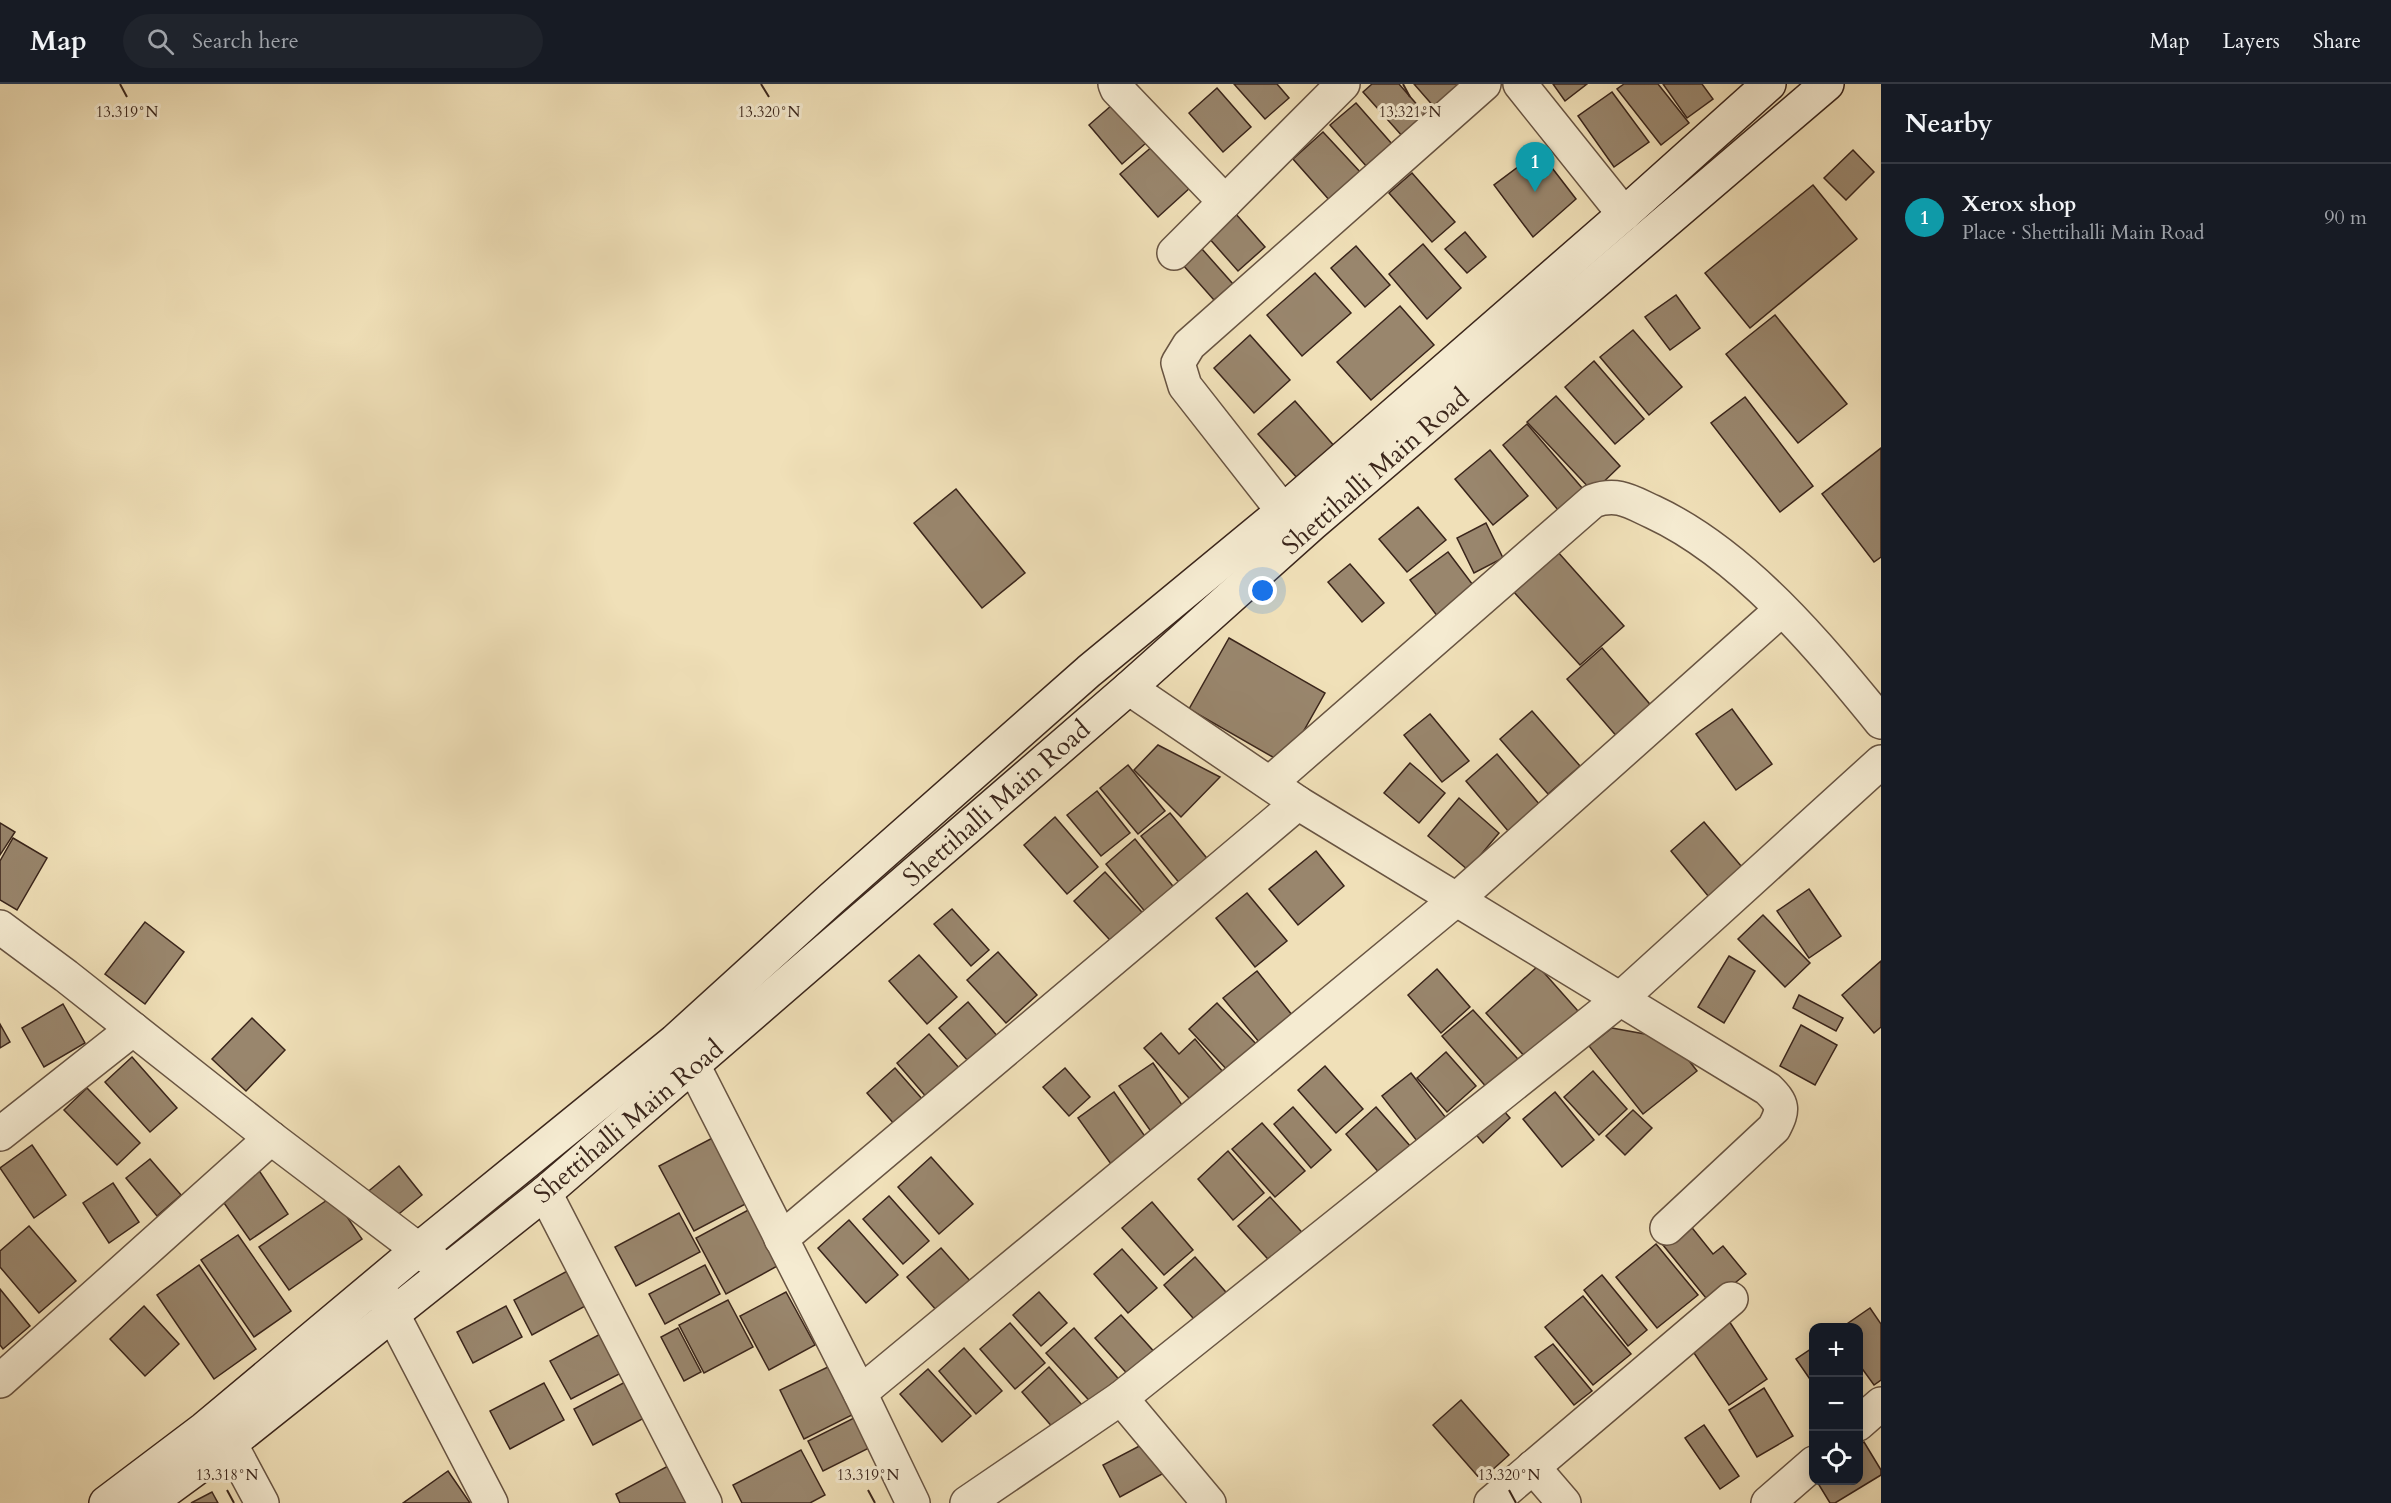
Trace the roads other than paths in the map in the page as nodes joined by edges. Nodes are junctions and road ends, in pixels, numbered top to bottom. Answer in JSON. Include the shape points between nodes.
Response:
{"nodes":[{"id":1,"x":1115,"y":84,"type":"edge"},
{"id":2,"x":1343,"y":84,"type":"edge"},
{"id":3,"x":1484,"y":84,"type":"edge"},
{"id":4,"x":1520,"y":84,"type":"edge"},
{"id":5,"x":1769,"y":84,"type":"edge"},
{"id":6,"x":1827,"y":84,"type":"edge"},
{"id":7,"x":1226,"y":202,"type":"junction"},
{"id":8,"x":1624,"y":214,"type":"junction"},
{"id":9,"x":1174,"y":253,"type":"dead end"},
{"id":10,"x":1283,"y":511,"type":"junction"},
{"id":11,"x":1781,"y":610,"type":"junction"},
{"id":12,"x":1129,"y":688,"type":"junction"},
{"id":13,"x":1881,"y":722,"type":"edge"},
{"id":14,"x":1881,"y":762,"type":"edge"},
{"id":15,"x":1270,"y":783,"type":"junction"},
{"id":16,"x":1298,"y":803,"type":"junction"},
{"id":17,"x":1458,"y":898,"type":"junction"},
{"id":18,"x":0,"y":927,"type":"edge"},
{"id":19,"x":1619,"y":1000,"type":"junction"},
{"id":20,"x":133,"y":1029,"type":"junction"},
{"id":21,"x":684,"y":1053,"type":"junction"},
{"id":22,"x":0,"y":1134,"type":"edge"},
{"id":23,"x":271,"y":1138,"type":"junction"},
{"id":24,"x":544,"y":1193,"type":"junction"},
{"id":25,"x":1667,"y":1228,"type":"dead end"},
{"id":26,"x":781,"y":1239,"type":"junction"},
{"id":27,"x":419,"y":1249,"type":"junction"},
{"id":28,"x":446,"y":1270,"type":"junction"},
{"id":29,"x":385,"y":1299,"type":"junction"},
{"id":30,"x":1731,"y":1299,"type":"dead end"},
{"id":31,"x":0,"y":1382,"type":"edge"},
{"id":32,"x":860,"y":1393,"type":"junction"},
{"id":33,"x":1120,"y":1398,"type":"junction"},
{"id":34,"x":1881,"y":1404,"type":"edge"},
{"id":35,"x":1863,"y":1420,"type":"edge"},
{"id":36,"x":224,"y":1431,"type":"junction"},
{"id":37,"x":1533,"y":1467,"type":"junction"},
{"id":38,"x":1809,"y":1468,"type":"edge"},
{"id":39,"x":1776,"y":1500,"type":"edge"},
{"id":40,"x":106,"y":1503,"type":"edge"},
{"id":41,"x":149,"y":1503,"type":"edge"},
{"id":42,"x":262,"y":1503,"type":"edge"},
{"id":43,"x":491,"y":1503,"type":"edge"},
{"id":44,"x":705,"y":1503,"type":"edge"},
{"id":45,"x":913,"y":1503,"type":"edge"},
{"id":46,"x":967,"y":1503,"type":"edge"},
{"id":47,"x":1209,"y":1503,"type":"edge"},
{"id":48,"x":1491,"y":1503,"type":"edge"},
{"id":49,"x":1564,"y":1503,"type":"edge"}],
"edges":[{"from":1,"to":7,"type":"street"},
{"from":2,"to":7,"type":"street"},
{"from":3,"to":10,"type":"street","via":[[1189,345],[1178,363],[1185,386]]},
{"from":4,"to":8,"type":"street"},
{"from":5,"to":8,"type":"street","name":"Shettihalli Main Road"},
{"from":6,"to":12,"type":"street","name":"Shettihalli Main Road","via":[[1312,524]]},
{"from":7,"to":9,"type":"street"},
{"from":8,"to":10,"type":"street","name":"Shettihalli Main Road"},
{"from":10,"to":21,"type":"street","name":"Shettihalli Main Road","via":[[1089,671],[831,899]]},
{"from":11,"to":13,"type":"street","via":[[1829,658]]},
{"from":11,"to":15,"type":"street","via":[[1736,565],[1679,524],[1622,498],[1606,496],[1593,501]]},
{"from":11,"to":17,"type":"street"},
{"from":12,"to":15,"type":"street"},
{"from":12,"to":21,"type":"street","name":"Shettihalli Main Road"},
{"from":14,"to":19,"type":"street"},
{"from":15,"to":16,"type":"street"},
{"from":16,"to":17,"type":"street"},
{"from":16,"to":26,"type":"street"},
{"from":17,"to":19,"type":"street"},
{"from":17,"to":32,"type":"street"},
{"from":18,"to":20,"type":"street"},
{"from":19,"to":25,"type":"street","via":[[1768,1089],[1779,1100],[1781,1114],[1774,1128]]},
{"from":19,"to":33,"type":"street"},
{"from":20,"to":22,"type":"street"},
{"from":20,"to":23,"type":"street"},
{"from":21,"to":24,"type":"street","name":"Shettihalli Main Road"},
{"from":21,"to":26,"type":"street"},
{"from":21,"to":27,"type":"street","name":"Shettihalli Main Road"},
{"from":23,"to":27,"type":"street"},
{"from":23,"to":31,"type":"street"},
{"from":24,"to":28,"type":"street","name":"Shettihalli Main Road"},
{"from":24,"to":44,"type":"street"},
{"from":26,"to":32,"type":"street"},
{"from":27,"to":28,"type":"street"},
{"from":27,"to":29,"type":"street","name":"Shettihalli Main Road"},
{"from":28,"to":29,"type":"street","name":"Shettihalli Main Road"},
{"from":29,"to":36,"type":"street","name":"Shettihalli Main Road"},
{"from":29,"to":43,"type":"street"},
{"from":30,"to":37,"type":"street"},
{"from":32,"to":45,"type":"street"},
{"from":33,"to":46,"type":"street"},
{"from":33,"to":47,"type":"street"},
{"from":34,"to":35,"type":"street"},
{"from":36,"to":40,"type":"street","name":"Shettihalli Main Road"},
{"from":36,"to":41,"type":"street","name":"Shettihalli Main Road"},
{"from":36,"to":42,"type":"street"},
{"from":37,"to":48,"type":"street"},
{"from":37,"to":49,"type":"street"},
{"from":38,"to":39,"type":"street"}]}
